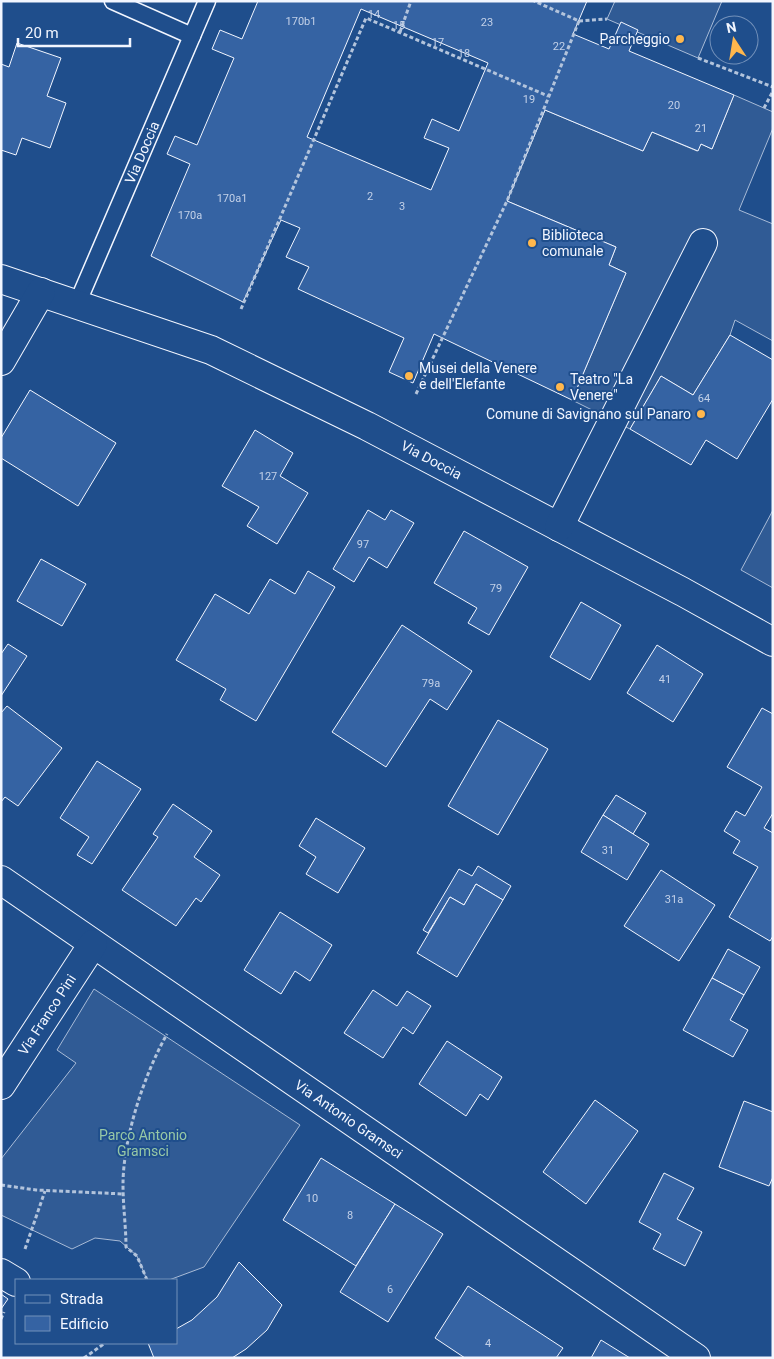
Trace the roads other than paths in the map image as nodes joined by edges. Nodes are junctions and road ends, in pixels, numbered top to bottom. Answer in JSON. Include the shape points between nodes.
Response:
{"nodes":[{"id":1,"x":113,"y":1,"type":"edge"},
{"id":2,"x":207,"y":1,"type":"edge"},
{"id":3,"x":192,"y":36,"type":"junction"},
{"id":4,"x":703,"y":243,"type":"dead end"},
{"id":5,"x":1,"y":279,"type":"edge"},
{"id":6,"x":41,"y":292,"type":"junction"},
{"id":7,"x":77,"y":304,"type":"junction"},
{"id":8,"x":1,"y":361,"type":"edge"},
{"id":9,"x":559,"y":526,"type":"junction"},
{"id":10,"x":773,"y":642,"type":"edge"},
{"id":11,"x":1,"y":880,"type":"edge"},
{"id":12,"x":93,"y":944,"type":"junction"},
{"id":13,"x":1,"y":1085,"type":"edge"},
{"id":14,"x":1,"y":1273,"type":"edge"},
{"id":15,"x":15,"y":1281,"type":"edge"},
{"id":16,"x":696,"y":1358,"type":"edge"}],
"edges":[{"from":1,"to":3,"type":"lane"},
{"from":2,"to":3,"type":"lane","name":"Via Doccia"},
{"from":3,"to":7,"type":"lane","name":"Via Doccia"},
{"from":4,"to":9,"type":"street"},
{"from":5,"to":6,"type":"street","name":"Via Doccia"},
{"from":6,"to":7,"type":"street","name":"Via Doccia"},
{"from":6,"to":8,"type":"street"},
{"from":7,"to":9,"type":"street","name":"Via Doccia","via":[[211,350],[367,426]]},
{"from":9,"to":10,"type":"street","name":"Via Doccia"},
{"from":11,"to":12,"type":"street","name":"Via Antonio Gramsci"},
{"from":12,"to":13,"type":"street","name":"Via Franco Pini"},
{"from":12,"to":16,"type":"street","name":"Via Antonio Gramsci"},
{"from":14,"to":15,"type":"street"}]}
